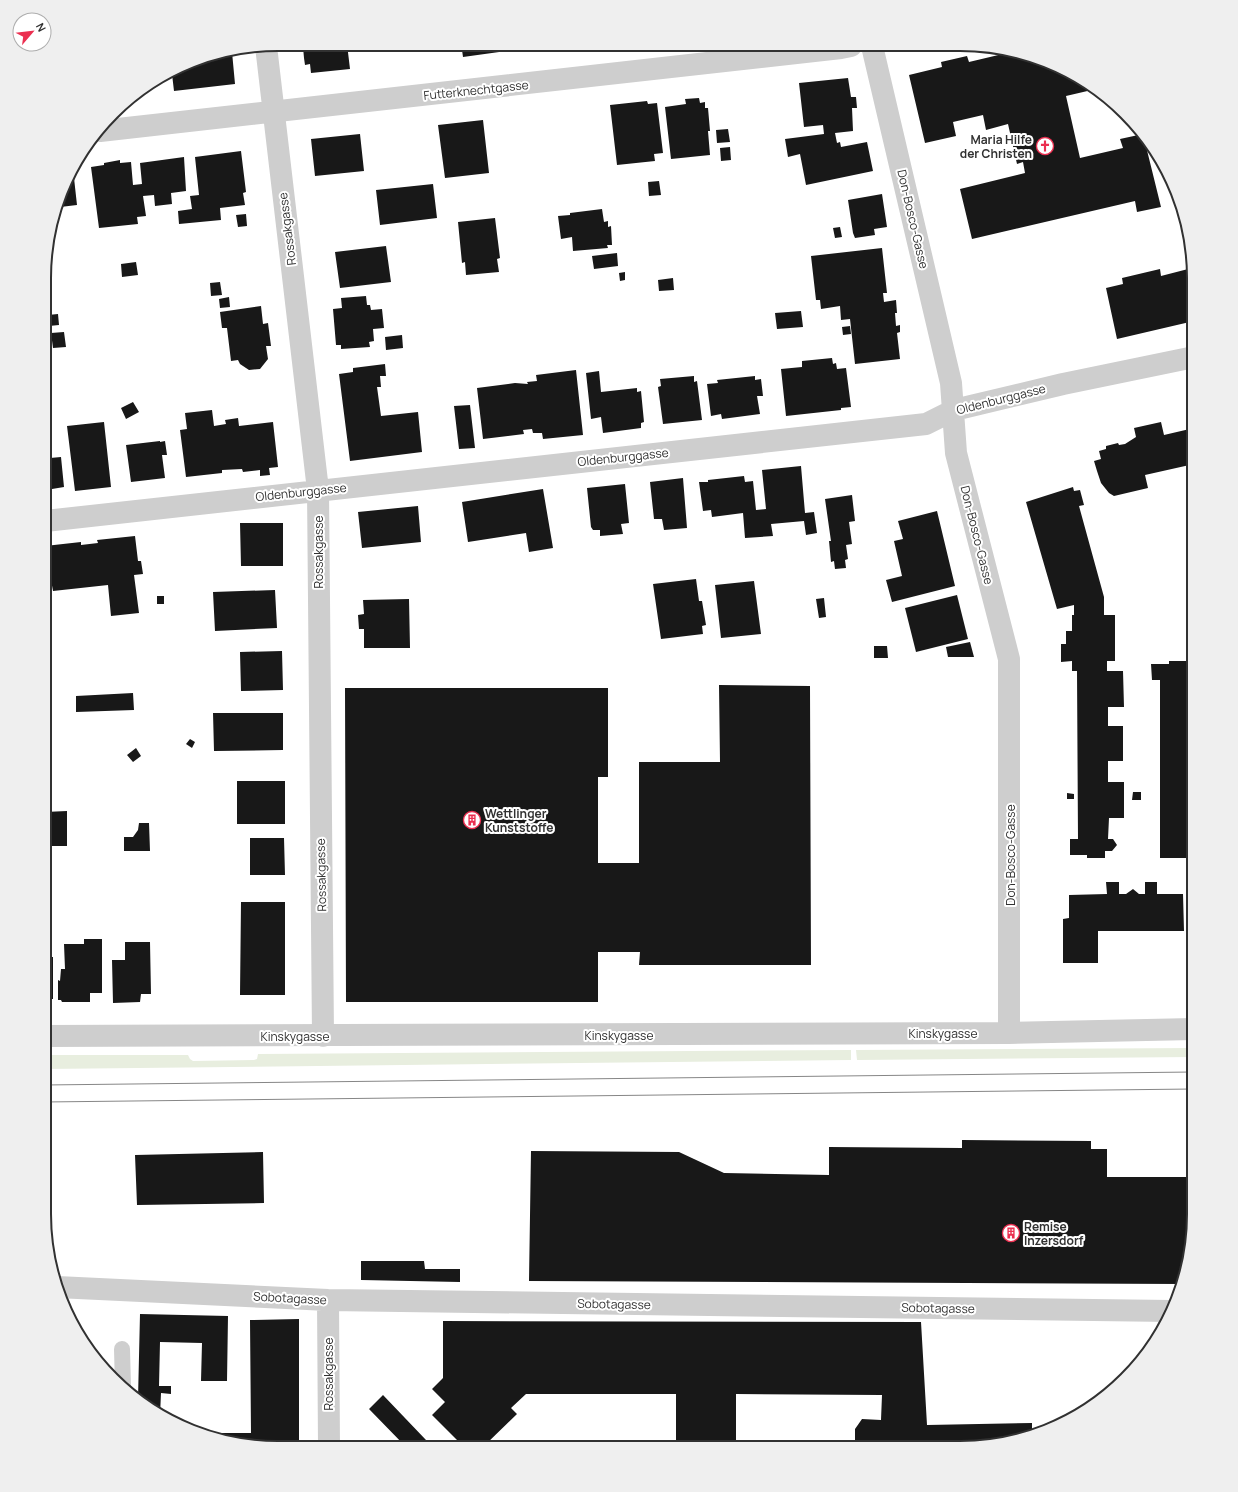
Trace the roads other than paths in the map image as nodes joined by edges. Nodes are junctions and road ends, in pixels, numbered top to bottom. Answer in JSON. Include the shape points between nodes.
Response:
{"nodes":[{"id":1,"x":267,"y":51,"type":"edge"},
{"id":2,"x":815,"y":51,"type":"edge"},
{"id":3,"x":873,"y":51,"type":"edge"},
{"id":4,"x":274,"y":113,"type":"junction"},
{"id":5,"x":104,"y":132,"type":"edge"},
{"id":6,"x":1187,"y":358,"type":"edge"},
{"id":7,"x":954,"y":410,"type":"junction"},
{"id":8,"x":318,"y":490,"type":"junction"},
{"id":9,"x":51,"y":520,"type":"edge"},
{"id":10,"x":1187,"y":1029,"type":"edge"},
{"id":11,"x":1010,"y":1033,"type":"junction"},
{"id":12,"x":51,"y":1036,"type":"edge"},
{"id":13,"x":323,"y":1036,"type":"junction"},
{"id":14,"x":63,"y":1287,"type":"edge"},
{"id":15,"x":328,"y":1300,"type":"junction"},
{"id":16,"x":1165,"y":1311,"type":"edge"},
{"id":17,"x":122,"y":1349,"type":"dead end"},
{"id":18,"x":123,"y":1379,"type":"edge"},
{"id":19,"x":329,"y":1441,"type":"edge"}],
"edges":[{"from":1,"to":4,"type":"street","name":"Rossakgasse"},
{"from":2,"to":4,"type":"street","name":"Futterknechtgasse"},
{"from":3,"to":7,"type":"street","name":"Don-Bosco-Gasse","via":[[951,383]]},
{"from":4,"to":5,"type":"street","name":"Futterknechtgasse"},
{"from":4,"to":8,"type":"street","name":"Rossakgasse"},
{"from":6,"to":7,"type":"street","name":"Oldenburggasse"},
{"from":7,"to":8,"type":"street","name":"Oldenburggasse","via":[[926,424]]},
{"from":7,"to":11,"type":"street","name":"Don-Bosco-Gasse","via":[[956,453],[1009,659]]},
{"from":8,"to":9,"type":"street","name":"Oldenburggasse"},
{"from":8,"to":13,"type":"street","name":"Rossakgasse"},
{"from":10,"to":11,"type":"street","name":"Kinskygasse"},
{"from":11,"to":13,"type":"street","name":"Kinskygasse"},
{"from":12,"to":13,"type":"street","name":"Kinskygasse"},
{"from":14,"to":15,"type":"street","name":"Sobotagasse"},
{"from":15,"to":16,"type":"street","name":"Sobotagasse"},
{"from":15,"to":19,"type":"street","name":"Rossakgasse"},
{"from":17,"to":18,"type":"lane"}]}
